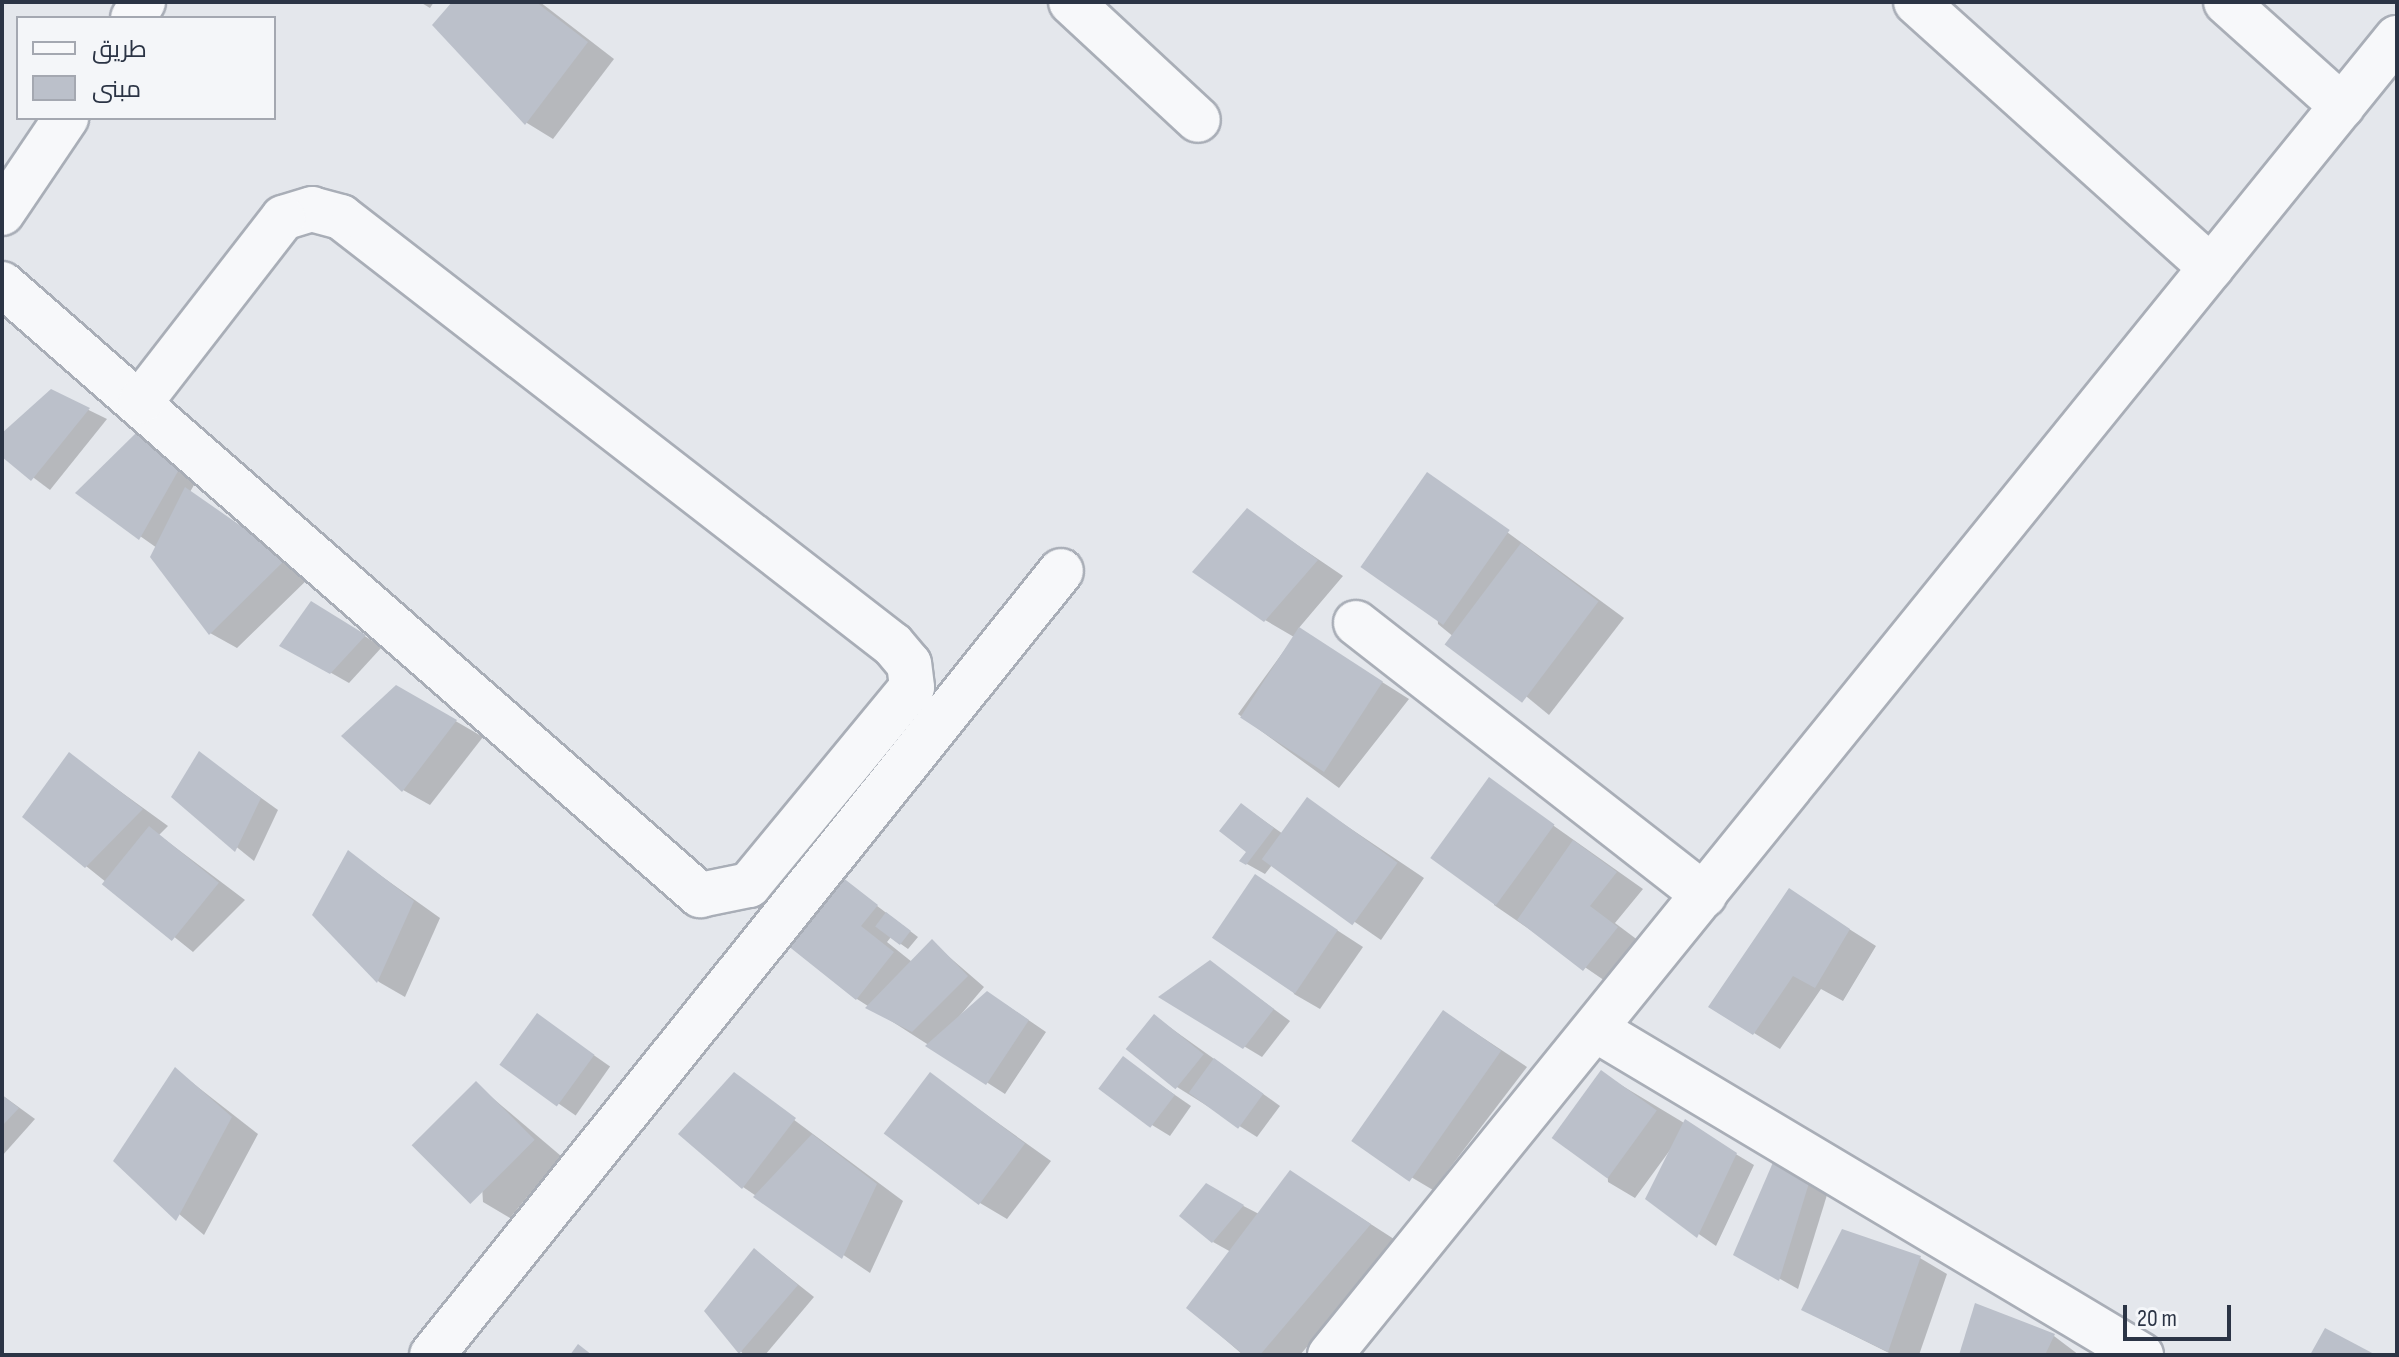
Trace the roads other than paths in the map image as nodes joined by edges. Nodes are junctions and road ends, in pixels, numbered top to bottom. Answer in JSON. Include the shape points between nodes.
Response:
{"nodes":[{"id":1,"x":1071,"y":2,"type":"edge"},
{"id":2,"x":1916,"y":2,"type":"edge"},
{"id":3,"x":2226,"y":2,"type":"edge"},
{"id":4,"x":2397,"y":38,"type":"edge"},
{"id":5,"x":2342,"y":106,"type":"junction"},
{"id":6,"x":65,"y":120,"type":"edge"},
{"id":7,"x":1198,"y":120,"type":"dead end"},
{"id":8,"x":2,"y":213,"type":"edge"},
{"id":9,"x":2211,"y":268,"type":"junction"},
{"id":10,"x":2,"y":284,"type":"edge"},
{"id":11,"x":141,"y":401,"type":"junction"},
{"id":12,"x":1061,"y":571,"type":"dead end"},
{"id":13,"x":1356,"y":623,"type":"dead end"},
{"id":14,"x":1704,"y":895,"type":"junction"},
{"id":15,"x":1595,"y":1029,"type":"junction"},
{"id":16,"x":432,"y":1355,"type":"edge"},
{"id":17,"x":1330,"y":1355,"type":"edge"},
{"id":18,"x":2141,"y":1355,"type":"edge"}],
"edges":[{"from":1,"to":7,"type":"street"},
{"from":2,"to":9,"type":"street"},
{"from":3,"to":5,"type":"street"},
{"from":4,"to":5,"type":"street"},
{"from":5,"to":9,"type":"street"},
{"from":6,"to":8,"type":"street"},
{"from":9,"to":14,"type":"street"},
{"from":10,"to":11,"type":"street"},
{"from":11,"to":11,"type":"street","via":[[700,895],[749,885],[912,687],[909,664],[893,645],[341,217],[312,209],[283,218]]},
{"from":12,"to":16,"type":"street"},
{"from":13,"to":14,"type":"street"},
{"from":14,"to":15,"type":"street"},
{"from":15,"to":17,"type":"street"},
{"from":15,"to":18,"type":"street"}]}
